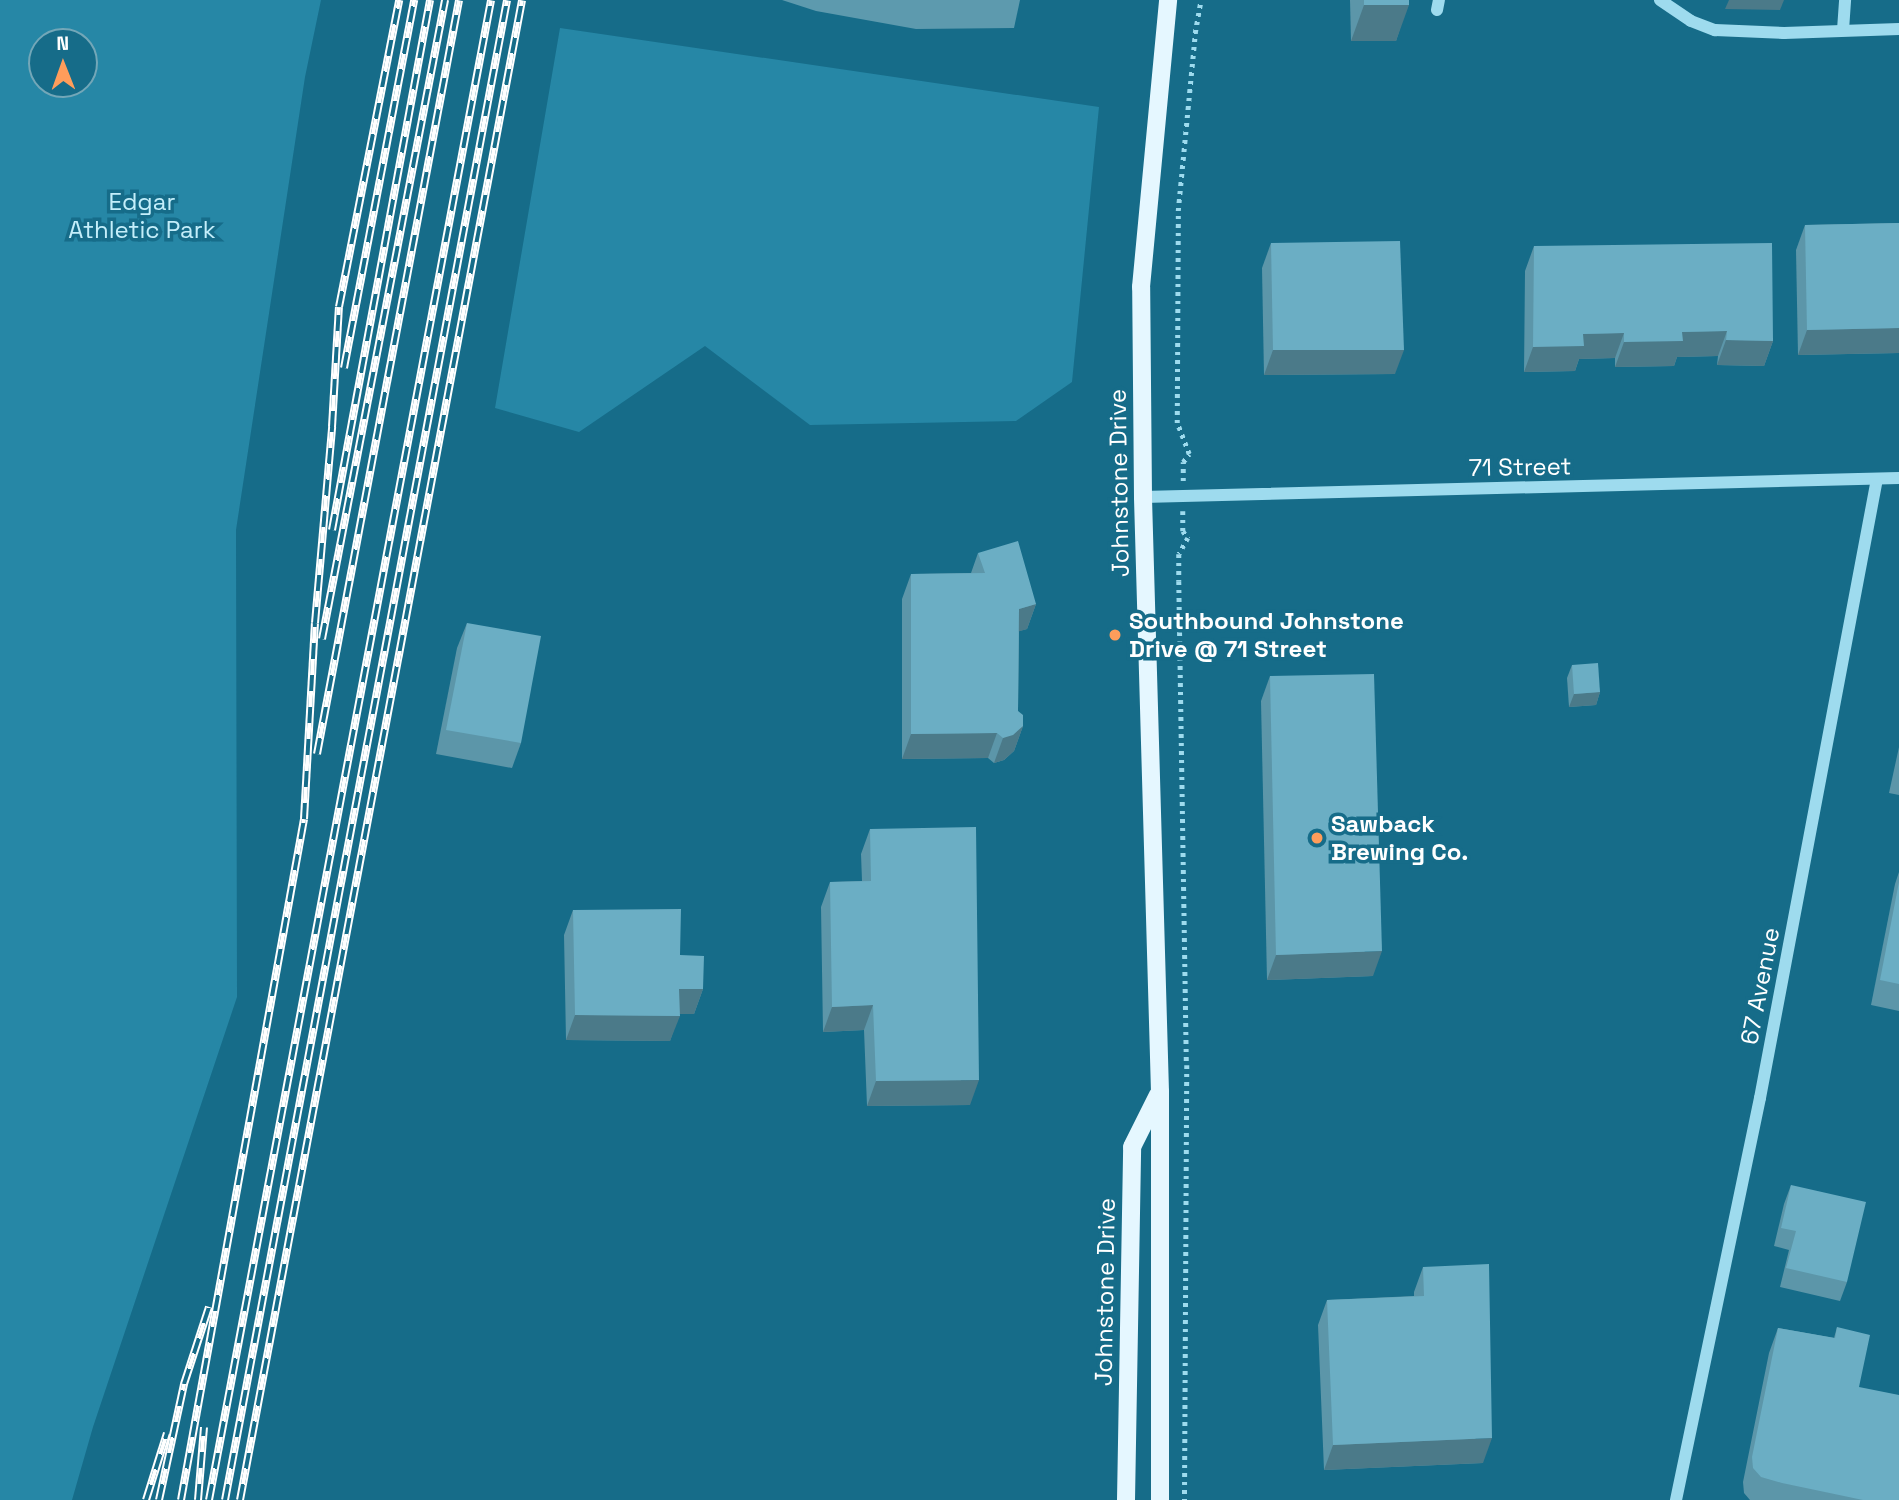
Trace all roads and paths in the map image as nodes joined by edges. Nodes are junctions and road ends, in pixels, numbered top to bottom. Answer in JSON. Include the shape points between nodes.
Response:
{"nodes":[{"id":1,"x":1168,"y":0,"type":"edge"},
{"id":2,"x":1201,"y":0,"type":"edge"},
{"id":3,"x":1660,"y":0,"type":"edge"},
{"id":4,"x":1845,"y":0,"type":"edge"},
{"id":5,"x":1899,"y":29,"type":"edge"},
{"id":6,"x":1843,"y":30,"type":"junction"},
{"id":7,"x":1183,"y":462,"type":"dead end"},
{"id":8,"x":1877,"y":478,"type":"junction"},
{"id":9,"x":1899,"y":478,"type":"edge"},
{"id":10,"x":1143,"y":497,"type":"junction"},
{"id":11,"x":1183,"y":531,"type":"dead end"},
{"id":12,"x":1160,"y":1092,"type":"junction"},
{"id":13,"x":1126,"y":1500,"type":"edge"},
{"id":14,"x":1160,"y":1500,"type":"edge"},
{"id":15,"x":1185,"y":1500,"type":"edge"},
{"id":16,"x":1676,"y":1500,"type":"edge"}],
"edges":[{"from":1,"to":10,"type":"main road","name":"Johnstone Drive","via":[[1141,287]]},
{"from":2,"to":7,"type":"path","via":[[1178,211],[1177,423],[1189,454]]},
{"from":3,"to":6,"type":"street","via":[[1691,21],[1715,30]]},
{"from":4,"to":6,"type":"street"},
{"from":5,"to":6,"type":"street"},
{"from":8,"to":9,"type":"street","name":"71 Street"},
{"from":8,"to":10,"type":"street","name":"71 Street"},
{"from":8,"to":16,"type":"street","name":"67 Avenue","via":[[1760,1098]]},
{"from":10,"to":12,"type":"main road","name":"Johnstone Drive"},
{"from":11,"to":15,"type":"path","via":[[1188,538],[1180,554],[1179,582],[1186,1065]]},
{"from":12,"to":13,"type":"main road","name":"Johnstone Drive","via":[[1132,1147]]},
{"from":12,"to":14,"type":"main road","name":"Johnstone Drive"}]}
